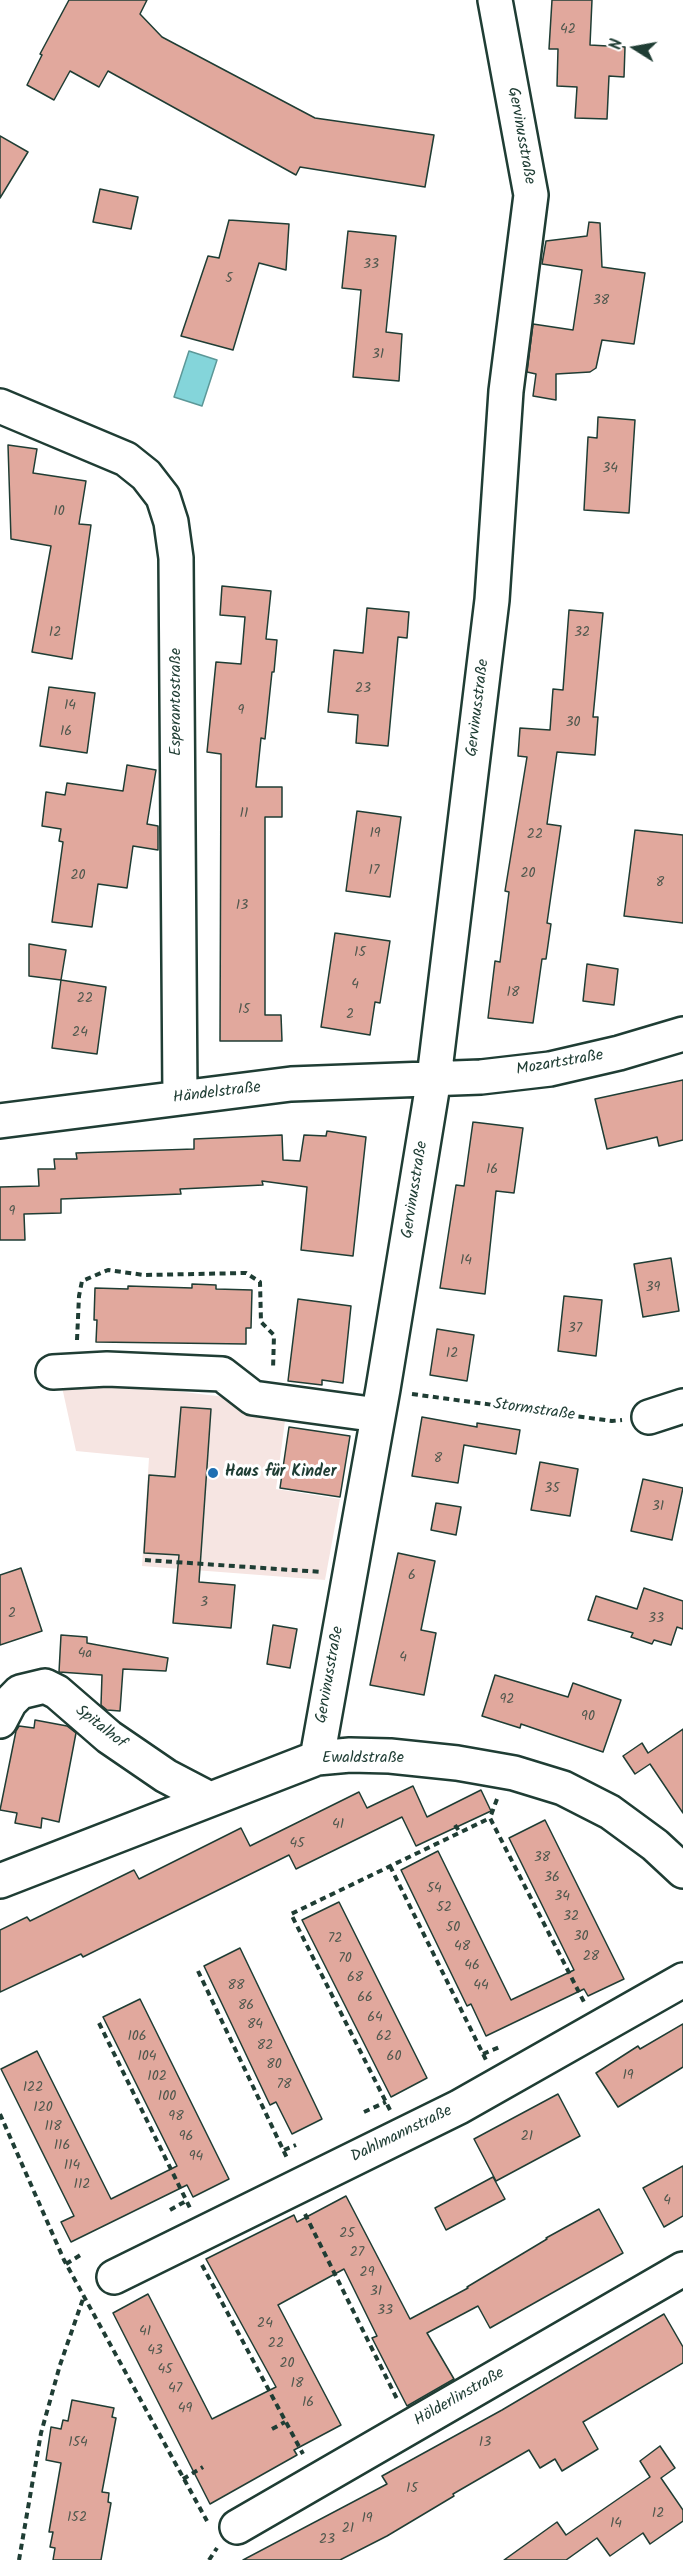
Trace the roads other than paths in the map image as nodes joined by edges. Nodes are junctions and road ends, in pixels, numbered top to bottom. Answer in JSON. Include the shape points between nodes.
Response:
{"nodes":[{"id":1,"x":495,"y":0,"type":"edge"},
{"id":2,"x":0,"y":406,"type":"edge"},
{"id":3,"x":683,"y":1034,"type":"edge"},
{"id":4,"x":434,"y":1078,"type":"junction"},
{"id":5,"x":180,"y":1098,"type":"junction"},
{"id":6,"x":0,"y":1121,"type":"edge"},
{"id":7,"x":65,"y":1371,"type":"road end"},
{"id":8,"x":381,"y":1402,"type":"junction"},
{"id":9,"x":683,"y":1406,"type":"edge"},
{"id":10,"x":649,"y":1417,"type":"road end"},
{"id":11,"x":0,"y":1721,"type":"edge"},
{"id":12,"x":316,"y":1758,"type":"junction"},
{"id":13,"x":210,"y":1799,"type":"junction"},
{"id":14,"x":683,"y":1871,"type":"edge"},
{"id":15,"x":0,"y":1881,"type":"edge"},
{"id":16,"x":683,"y":1980,"type":"edge"},
{"id":17,"x":683,"y":2270,"type":"edge"},
{"id":18,"x":114,"y":2277,"type":"dead end"},
{"id":19,"x":223,"y":2537,"type":"road end"}],
"edges":[{"from":1,"to":4,"type":"street","name":"Gervinusstraße","via":[[531,195],[506,391],[492,600]]},
{"from":2,"to":5,"type":"street","name":"Esperantostraße","via":[[126,459],[163,497],[171,522],[176,558]]},
{"from":3,"to":4,"type":"street","name":"Mozartstraße","via":[[550,1069]]},
{"from":4,"to":5,"type":"street","name":"Händelstraße","via":[[291,1084]]},
{"from":4,"to":8,"type":"street","name":"Gervinusstraße"},
{"from":5,"to":6,"type":"street","name":"Händelstraße"},
{"from":7,"to":8,"type":"street","via":[[222,1374],[253,1398]]},
{"from":8,"to":12,"type":"street","name":"Gervinusstraße"},
{"from":9,"to":10,"type":"street"},
{"from":11,"to":13,"type":"street","name":"Spitalhof","via":[[20,1692],[45,1686],[109,1737],[166,1776]]},
{"from":12,"to":13,"type":"street","name":"Ewaldstraße"},
{"from":12,"to":14,"type":"street","name":"Ewaldstraße","via":[[390,1756],[457,1763],[514,1773],[563,1788],[610,1812]]},
{"from":13,"to":15,"type":"street","name":"Ewaldstraße"},
{"from":16,"to":18,"type":"street","name":"Dahlmannstraße","via":[[403,2135]]},
{"from":17,"to":19,"type":"street","name":"Hölderlinstraße"}]}
